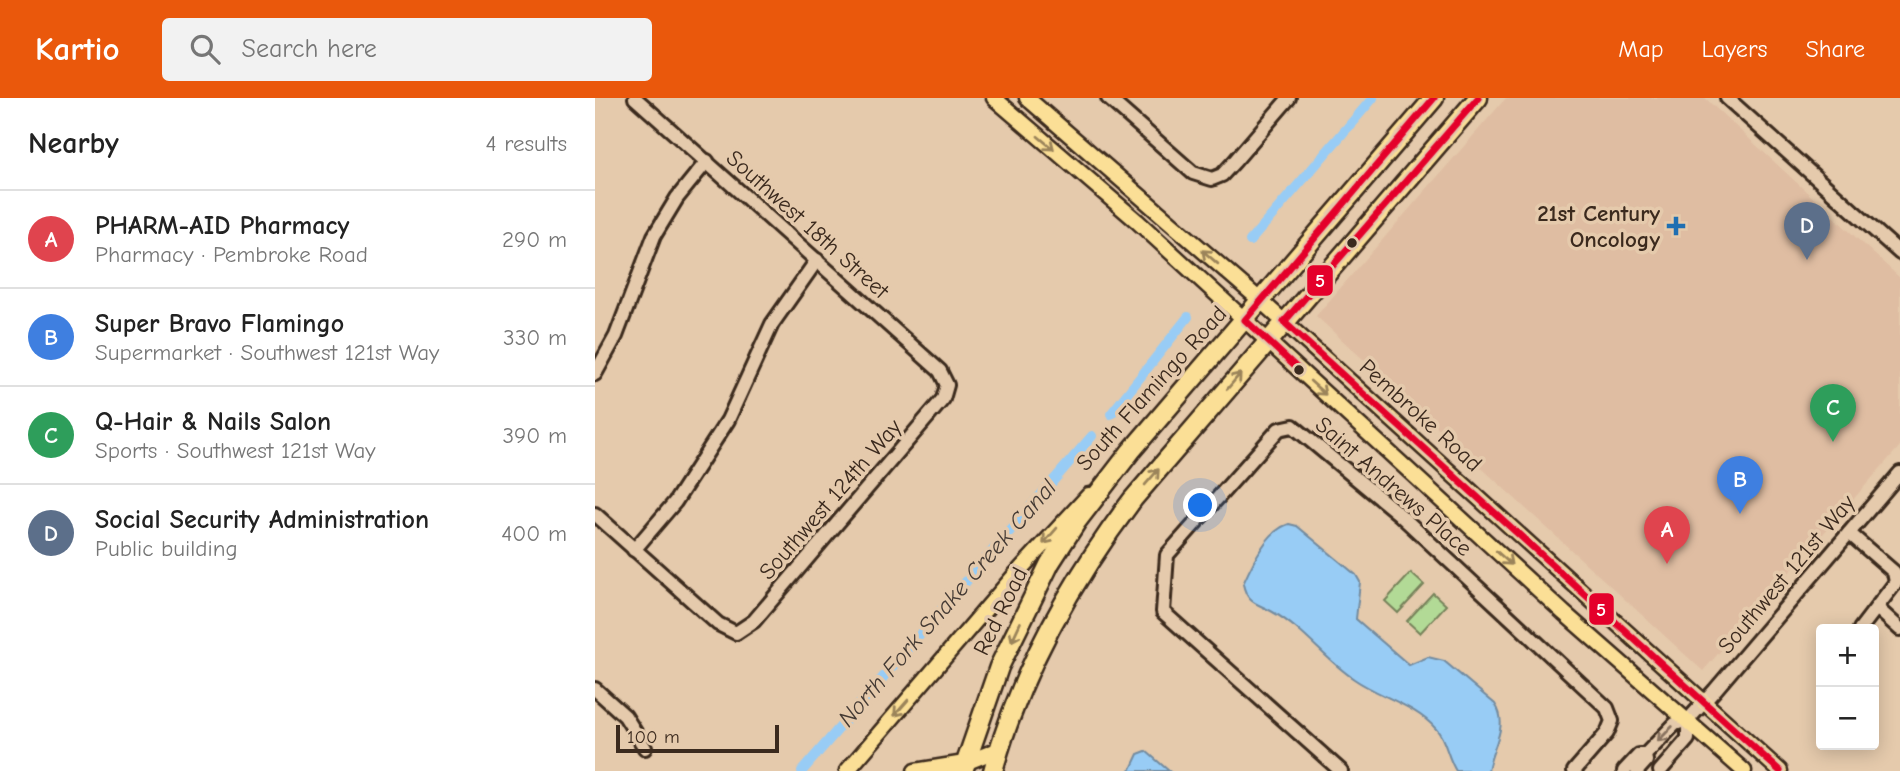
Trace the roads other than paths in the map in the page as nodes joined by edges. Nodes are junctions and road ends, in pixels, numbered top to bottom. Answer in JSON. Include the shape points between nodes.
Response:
{"nodes":[{"id":1,"x":635,"y":98,"type":"edge"},
{"id":2,"x":994,"y":98,"type":"edge"},
{"id":3,"x":1027,"y":98,"type":"edge"},
{"id":4,"x":1108,"y":98,"type":"edge"},
{"id":5,"x":1289,"y":98,"type":"edge"},
{"id":6,"x":1434,"y":98,"type":"edge"},
{"id":7,"x":1478,"y":98,"type":"edge"},
{"id":8,"x":1727,"y":98,"type":"edge"},
{"id":9,"x":707,"y":161,"type":"junction"},
{"id":10,"x":1900,"y":253,"type":"edge"},
{"id":11,"x":817,"y":260,"type":"junction"},
{"id":12,"x":1261,"y":301,"type":"junction"},
{"id":13,"x":1245,"y":320,"type":"junction"},
{"id":14,"x":1284,"y":322,"type":"junction"},
{"id":15,"x":1268,"y":341,"type":"junction"},
{"id":16,"x":595,"y":374,"type":"edge"},
{"id":17,"x":947,"y":385,"type":"joint"},
{"id":18,"x":1131,"y":451,"type":"junction"},
{"id":19,"x":1900,"y":473,"type":"edge"},
{"id":20,"x":595,"y":514,"type":"edge"},
{"id":21,"x":1849,"y":533,"type":"junction"},
{"id":22,"x":634,"y":550,"type":"junction"},
{"id":23,"x":1878,"y":609,"type":"junction"},
{"id":24,"x":1864,"y":624,"type":"edge"},
{"id":25,"x":1900,"y":629,"type":"edge"},
{"id":26,"x":595,"y":689,"type":"edge"},
{"id":27,"x":1704,"y":702,"type":"junction"},
{"id":28,"x":1688,"y":720,"type":"junction"},
{"id":29,"x":645,"y":748,"type":"dead end"},
{"id":30,"x":999,"y":749,"type":"junction"},
{"id":31,"x":1645,"y":755,"type":"junction"},
{"id":32,"x":964,"y":767,"type":"edge"},
{"id":33,"x":847,"y":771,"type":"edge"},
{"id":34,"x":915,"y":771,"type":"edge"},
{"id":35,"x":993,"y":771,"type":"edge"},
{"id":36,"x":1341,"y":771,"type":"edge"},
{"id":37,"x":1574,"y":771,"type":"edge"},
{"id":38,"x":1624,"y":771,"type":"edge"},
{"id":39,"x":1637,"y":771,"type":"edge"},
{"id":40,"x":1660,"y":771,"type":"edge"},
{"id":41,"x":1744,"y":771,"type":"edge"},
{"id":42,"x":1780,"y":771,"type":"edge"}],
"edges":[{"from":1,"to":9,"type":"street","name":"Southwest 18th Street"},
{"from":2,"to":13,"type":"main road","one_way":true},
{"from":12,"to":3,"type":"main road","name":"Pembroke Road","one_way":true},
{"from":4,"to":5,"type":"street","via":[[1193,173],[1212,179],[1222,175]]},
{"from":6,"to":12,"type":"highway","name":"South Flamingo Road"},
{"from":7,"to":14,"type":"highway"},
{"from":8,"to":10,"type":"street"},
{"from":9,"to":11,"type":"street","name":"Southwest 18th Street"},
{"from":9,"to":16,"type":"street","via":[[654,236],[616,336]]},
{"from":11,"to":17,"type":"street","name":"Southwest 18th Street","via":[[940,371]]},
{"from":11,"to":22,"type":"street","via":[[772,324],[728,420],[675,502]]},
{"from":12,"to":13,"type":"highway","name":"South Flamingo Road"},
{"from":12,"to":14,"type":"main road","name":"Pembroke Road"},
{"from":13,"to":15,"type":"main road"},
{"from":13,"to":18,"type":"highway","name":"South Flamingo Road"},
{"from":14,"to":15,"type":"highway"},
{"from":14,"to":27,"type":"main road","name":"Pembroke Road"},
{"from":15,"to":28,"type":"main road","one_way":true,"via":[[1554,604]]},
{"from":30,"to":15,"type":"highway","one_way":true,"via":[[1025,681],[1104,537]]},
{"from":17,"to":22,"type":"street","name":"Southwest 124th Way","via":[[943,399],[754,621],[736,633],[718,624]]},
{"from":18,"to":32,"type":"highway","name":"Red Road","one_way":true,"via":[[1051,563],[999,667]]},
{"from":18,"to":33,"type":"main road","name":"South Flamingo Road","one_way":true,"via":[[1059,525]]},
{"from":19,"to":21,"type":"street","name":"Southwest 121st Way"},
{"from":20,"to":22,"type":"street"},
{"from":21,"to":23,"type":"street","via":[[1894,572],[1896,582]]},
{"from":21,"to":27,"type":"street","name":"Southwest 121st Way"},
{"from":23,"to":24,"type":"street"},
{"from":23,"to":25,"type":"street"},
{"from":26,"to":29,"type":"street","via":[[625,716]]},
{"from":27,"to":28,"type":"street","name":"Southwest 121st Way"},
{"from":27,"to":42,"type":"main road","name":"Pembroke Road"},
{"from":28,"to":31,"type":"street","one_way":true,"via":[[1675,724]]},
{"from":28,"to":40,"type":"street","via":[[1688,739]]},
{"from":28,"to":41,"type":"main road"},
{"from":30,"to":32,"type":"main road"},
{"from":30,"to":35,"type":"highway"},
{"from":31,"to":38,"type":"street","via":[[1639,755]]},
{"from":31,"to":39,"type":"street","via":[[1646,761]]},
{"from":32,"to":34,"type":"main road"},
{"from":36,"to":37,"type":"street","name":"Saint Andrews Place","via":[[1163,612],[1167,555],[1279,429],[1293,426],[1399,514],[1607,708],[1612,720],[1607,733]]}]}
